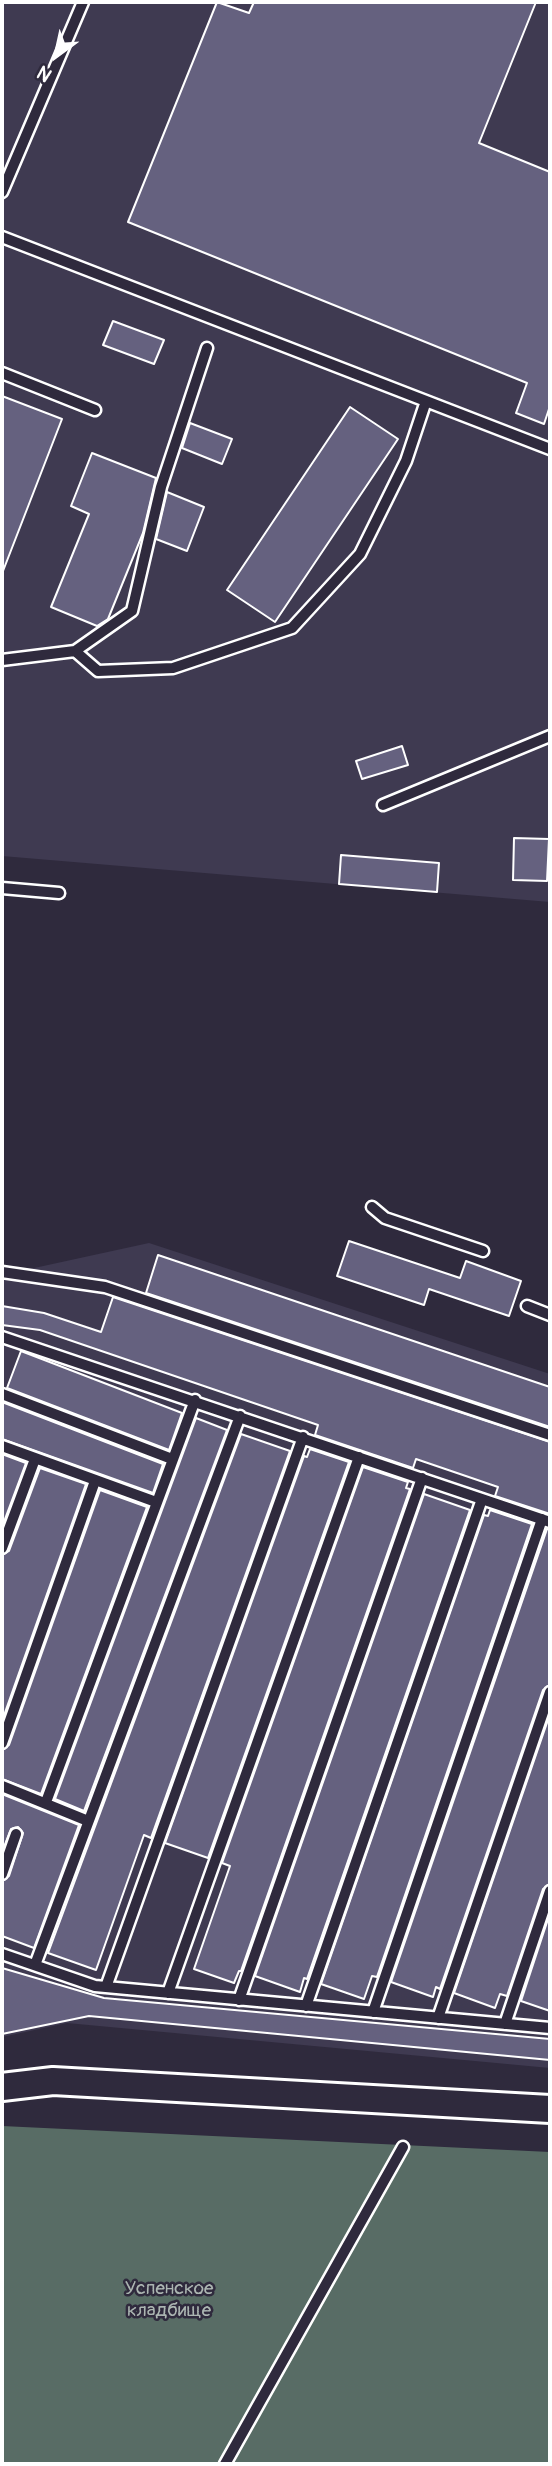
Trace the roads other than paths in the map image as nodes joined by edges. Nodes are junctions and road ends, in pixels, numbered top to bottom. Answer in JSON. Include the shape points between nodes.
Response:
{"nodes":[{"id":1,"x":83,"y":2,"type":"edge"},
{"id":2,"x":2,"y":192,"type":"edge"},
{"id":3,"x":2,"y":237,"type":"edge"},
{"id":4,"x":207,"y":348,"type":"dead end"},
{"id":5,"x":2,"y":373,"type":"edge"},
{"id":6,"x":426,"y":401,"type":"junction"},
{"id":7,"x":95,"y":410,"type":"dead end"},
{"id":8,"x":550,"y":449,"type":"edge"},
{"id":9,"x":75,"y":652,"type":"junction"},
{"id":10,"x":2,"y":660,"type":"edge"},
{"id":11,"x":550,"y":736,"type":"edge"},
{"id":12,"x":383,"y":805,"type":"dead end"},
{"id":13,"x":2,"y":888,"type":"edge"},
{"id":14,"x":59,"y":893,"type":"dead end"},
{"id":15,"x":372,"y":1207,"type":"dead end"},
{"id":16,"x":483,"y":1251,"type":"dead end"},
{"id":17,"x":2,"y":1272,"type":"edge"},
{"id":18,"x":527,"y":1306,"type":"dead end"},
{"id":19,"x":550,"y":1315,"type":"edge"},
{"id":20,"x":2,"y":1339,"type":"edge"},
{"id":21,"x":2,"y":1394,"type":"edge"},
{"id":22,"x":195,"y":1400,"type":"junction"},
{"id":23,"x":240,"y":1416,"type":"junction"},
{"id":24,"x":550,"y":1436,"type":"edge"},
{"id":25,"x":303,"y":1437,"type":"junction"},
{"id":26,"x":2,"y":1446,"type":"edge"},
{"id":27,"x":359,"y":1457,"type":"junction"},
{"id":28,"x":35,"y":1459,"type":"junction"},
{"id":29,"x":172,"y":1459,"type":"junction"},
{"id":30,"x":422,"y":1478,"type":"junction"},
{"id":31,"x":95,"y":1480,"type":"junction"},
{"id":32,"x":482,"y":1499,"type":"junction"},
{"id":33,"x":156,"y":1502,"type":"junction"},
{"id":34,"x":546,"y":1521,"type":"edge"},
{"id":35,"x":2,"y":1548,"type":"edge"},
{"id":36,"x":550,"y":1692,"type":"edge"},
{"id":37,"x":2,"y":1743,"type":"edge"},
{"id":38,"x":2,"y":1786,"type":"edge"},
{"id":39,"x":46,"y":1802,"type":"junction"},
{"id":40,"x":88,"y":1821,"type":"junction"},
{"id":41,"x":16,"y":1834,"type":"dead end"},
{"id":42,"x":2,"y":1874,"type":"edge"},
{"id":43,"x":550,"y":1891,"type":"edge"},
{"id":44,"x":2,"y":1954,"type":"edge"},
{"id":45,"x":35,"y":1965,"type":"junction"},
{"id":46,"x":106,"y":1987,"type":"junction"},
{"id":47,"x":169,"y":1993,"type":"junction"},
{"id":48,"x":239,"y":2000,"type":"junction"},
{"id":49,"x":306,"y":2006,"type":"junction"},
{"id":50,"x":373,"y":2012,"type":"junction"},
{"id":51,"x":438,"y":2018,"type":"junction"},
{"id":52,"x":505,"y":2024,"type":"junction"},
{"id":53,"x":550,"y":2028,"type":"edge"},
{"id":54,"x":2,"y":2087,"type":"edge"},
{"id":55,"x":550,"y":2109,"type":"edge"},
{"id":56,"x":402,"y":2147,"type":"dead end"},
{"id":57,"x":225,"y":2464,"type":"edge"}],
"edges":[{"from":1,"to":2,"type":"lane"},
{"from":3,"to":6,"type":"lane"},
{"from":4,"to":9,"type":"lane","via":[[161,487],[132,611]]},
{"from":5,"to":7,"type":"lane"},
{"from":6,"to":8,"type":"lane"},
{"from":6,"to":9,"type":"lane","via":[[405,461],[360,554],[292,628],[173,668],[98,671]]},
{"from":9,"to":10,"type":"lane"},
{"from":11,"to":12,"type":"lane"},
{"from":13,"to":14,"type":"lane"},
{"from":15,"to":16,"type":"lane","via":[[385,1218]]},
{"from":17,"to":24,"type":"lane","via":[[106,1287]]},
{"from":18,"to":19,"type":"lane"},
{"from":20,"to":22,"type":"lane"},
{"from":21,"to":29,"type":"lane"},
{"from":22,"to":23,"type":"lane"},
{"from":22,"to":29,"type":"lane"},
{"from":23,"to":25,"type":"lane"},
{"from":23,"to":40,"type":"lane"},
{"from":25,"to":27,"type":"lane"},
{"from":25,"to":46,"type":"lane"},
{"from":26,"to":28,"type":"lane"},
{"from":27,"to":30,"type":"lane"},
{"from":27,"to":47,"type":"lane"},
{"from":28,"to":31,"type":"lane"},
{"from":28,"to":35,"type":"lane"},
{"from":29,"to":33,"type":"lane"},
{"from":30,"to":32,"type":"lane"},
{"from":30,"to":48,"type":"lane"},
{"from":31,"to":33,"type":"lane"},
{"from":31,"to":37,"type":"lane"},
{"from":32,"to":34,"type":"lane"},
{"from":32,"to":49,"type":"lane"},
{"from":33,"to":39,"type":"lane"},
{"from":34,"to":50,"type":"lane"},
{"from":36,"to":51,"type":"lane"},
{"from":38,"to":39,"type":"lane"},
{"from":39,"to":40,"type":"lane"},
{"from":40,"to":45,"type":"lane"},
{"from":41,"to":42,"type":"lane"},
{"from":43,"to":52,"type":"lane"},
{"from":44,"to":45,"type":"lane"},
{"from":45,"to":46,"type":"lane"},
{"from":46,"to":47,"type":"lane"},
{"from":47,"to":48,"type":"lane"},
{"from":48,"to":49,"type":"lane"},
{"from":49,"to":50,"type":"lane"},
{"from":50,"to":51,"type":"lane"},
{"from":51,"to":52,"type":"lane"},
{"from":52,"to":53,"type":"lane"},
{"from":54,"to":55,"type":"main road","via":[[54,2081]]},
{"from":56,"to":57,"type":"lane"}]}
